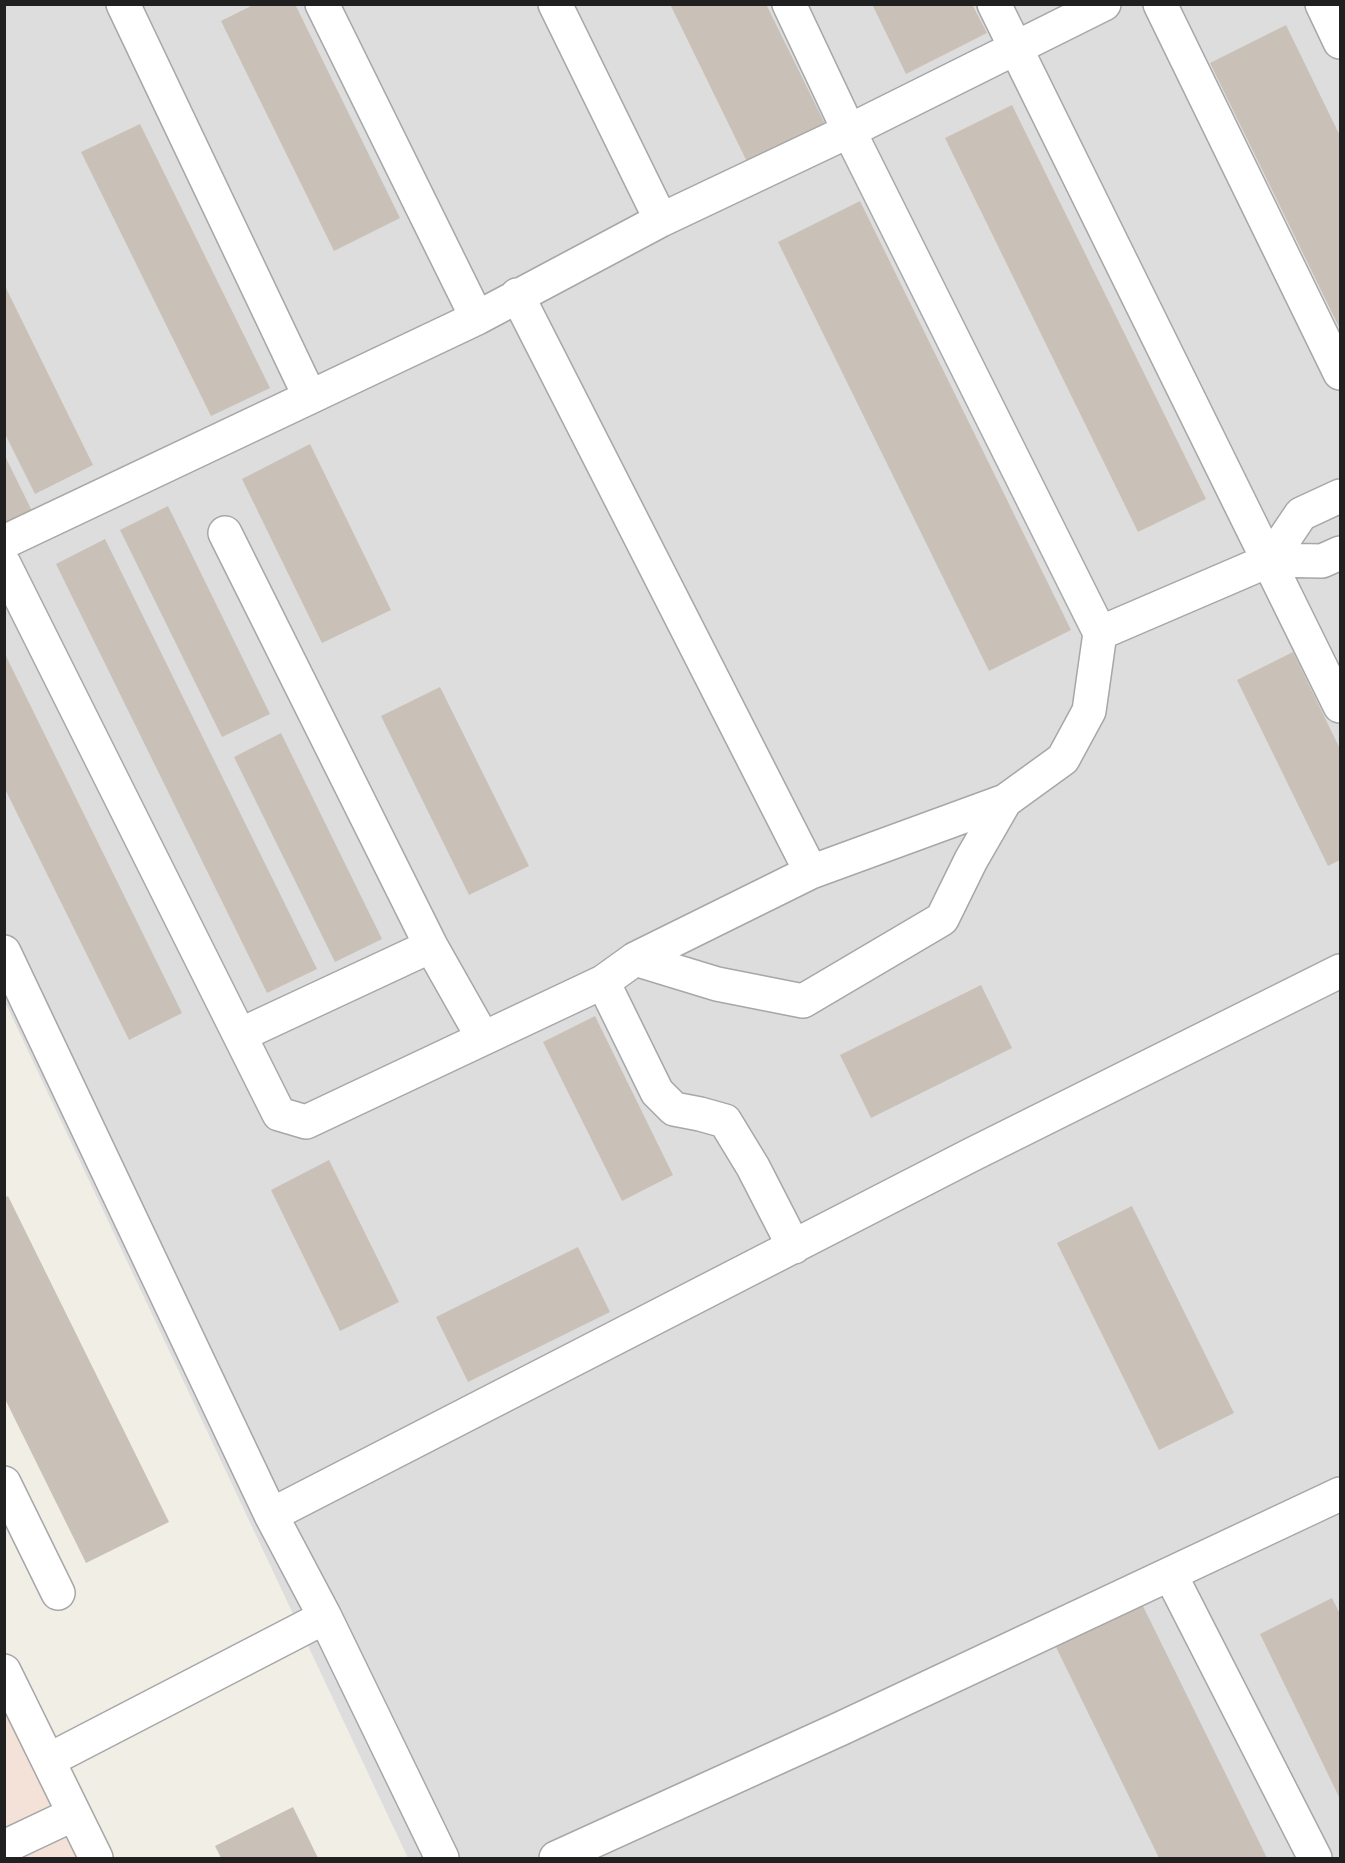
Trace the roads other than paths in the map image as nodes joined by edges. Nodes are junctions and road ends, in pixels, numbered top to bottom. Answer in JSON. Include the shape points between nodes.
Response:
{"nodes":[{"id":1,"x":123,"y":4,"type":"edge"},
{"id":2,"x":322,"y":4,"type":"edge"},
{"id":3,"x":555,"y":4,"type":"edge"},
{"id":4,"x":789,"y":4,"type":"edge"},
{"id":5,"x":994,"y":4,"type":"edge"},
{"id":6,"x":1104,"y":4,"type":"edge"},
{"id":7,"x":1160,"y":4,"type":"edge"},
{"id":8,"x":1322,"y":4,"type":"edge"},
{"id":9,"x":1341,"y":42,"type":"edge"},
{"id":10,"x":1015,"y":48,"type":"junction"},
{"id":11,"x":849,"y":131,"type":"junction"},
{"id":12,"x":661,"y":220,"type":"junction"},
{"id":13,"x":517,"y":295,"type":"junction"},
{"id":14,"x":477,"y":318,"type":"junction"},
{"id":15,"x":1341,"y":373,"type":"edge"},
{"id":16,"x":310,"y":397,"type":"junction"},
{"id":17,"x":1341,"y":496,"type":"edge"},
{"id":18,"x":225,"y":533,"type":"dead end"},
{"id":19,"x":4,"y":542,"type":"edge"},
{"id":20,"x":1341,"y":553,"type":"edge"},
{"id":21,"x":1270,"y":560,"type":"junction"},
{"id":22,"x":4,"y":564,"type":"edge"},
{"id":23,"x":1100,"y":633,"type":"junction"},
{"id":24,"x":1341,"y":705,"type":"edge"},
{"id":25,"x":1005,"y":801,"type":"junction"},
{"id":26,"x":811,"y":872,"type":"junction"},
{"id":27,"x":431,"y":946,"type":"junction"},
{"id":28,"x":4,"y":952,"type":"edge"},
{"id":29,"x":635,"y":959,"type":"junction"},
{"id":30,"x":1341,"y":971,"type":"edge"},
{"id":31,"x":603,"y":982,"type":"junction"},
{"id":32,"x":13,"y":991,"type":"edge"},
{"id":33,"x":240,"y":1035,"type":"junction"},
{"id":34,"x":483,"y":1038,"type":"junction"},
{"id":35,"x":794,"y":1247,"type":"junction"},
{"id":36,"x":4,"y":1483,"type":"edge"},
{"id":37,"x":1341,"y":1494,"type":"edge"},
{"id":38,"x":271,"y":1515,"type":"junction"},
{"id":39,"x":1170,"y":1574,"type":"junction"},
{"id":40,"x":58,"y":1593,"type":"dead end"},
{"id":41,"x":325,"y":1617,"type":"junction"},
{"id":42,"x":4,"y":1671,"type":"edge"},
{"id":43,"x":49,"y":1760,"type":"junction"},
{"id":44,"x":75,"y":1814,"type":"junction"},
{"id":45,"x":4,"y":1847,"type":"edge"},
{"id":46,"x":96,"y":1858,"type":"edge"},
{"id":47,"x":442,"y":1858,"type":"edge"},
{"id":48,"x":556,"y":1858,"type":"edge"},
{"id":49,"x":1315,"y":1858,"type":"edge"}],
"edges":[{"from":1,"to":16,"type":"street"},
{"from":2,"to":14,"type":"street"},
{"from":3,"to":12,"type":"street"},
{"from":4,"to":11,"type":"street"},
{"from":5,"to":10,"type":"street"},
{"from":6,"to":10,"type":"street"},
{"from":7,"to":15,"type":"street"},
{"from":8,"to":9,"type":"street"},
{"from":10,"to":11,"type":"street"},
{"from":10,"to":21,"type":"street"},
{"from":11,"to":12,"type":"street"},
{"from":11,"to":23,"type":"street"},
{"from":12,"to":13,"type":"street"},
{"from":13,"to":14,"type":"street"},
{"from":13,"to":26,"type":"street"},
{"from":14,"to":16,"type":"street"},
{"from":16,"to":19,"type":"street"},
{"from":17,"to":21,"type":"street","via":[[1301,514]]},
{"from":18,"to":27,"type":"street"},
{"from":20,"to":21,"type":"street","via":[[1322,561]]},
{"from":21,"to":23,"type":"street"},
{"from":21,"to":24,"type":"street"},
{"from":22,"to":33,"type":"street"},
{"from":23,"to":25,"type":"street","via":[[1089,711],[1062,759]]},
{"from":25,"to":26,"type":"street"},
{"from":25,"to":29,"type":"street","via":[[942,918],[802,1001],[717,984]]},
{"from":26,"to":29,"type":"street"},
{"from":27,"to":33,"type":"street"},
{"from":27,"to":34,"type":"street"},
{"from":28,"to":32,"type":"street"},
{"from":29,"to":31,"type":"street"},
{"from":30,"to":35,"type":"street"},
{"from":31,"to":34,"type":"street"},
{"from":31,"to":35,"type":"street","via":[[657,1092],[674,1109],[724,1121],[753,1167]]},
{"from":32,"to":38,"type":"street"},
{"from":33,"to":34,"type":"street","via":[[279,1114],[306,1122]]},
{"from":35,"to":38,"type":"street"},
{"from":36,"to":40,"type":"street"},
{"from":37,"to":39,"type":"street"},
{"from":38,"to":41,"type":"street"},
{"from":39,"to":48,"type":"street"},
{"from":39,"to":49,"type":"street"},
{"from":41,"to":43,"type":"street"},
{"from":41,"to":47,"type":"street"},
{"from":42,"to":43,"type":"street"},
{"from":43,"to":44,"type":"street"},
{"from":44,"to":45,"type":"street"},
{"from":44,"to":46,"type":"street"}]}
